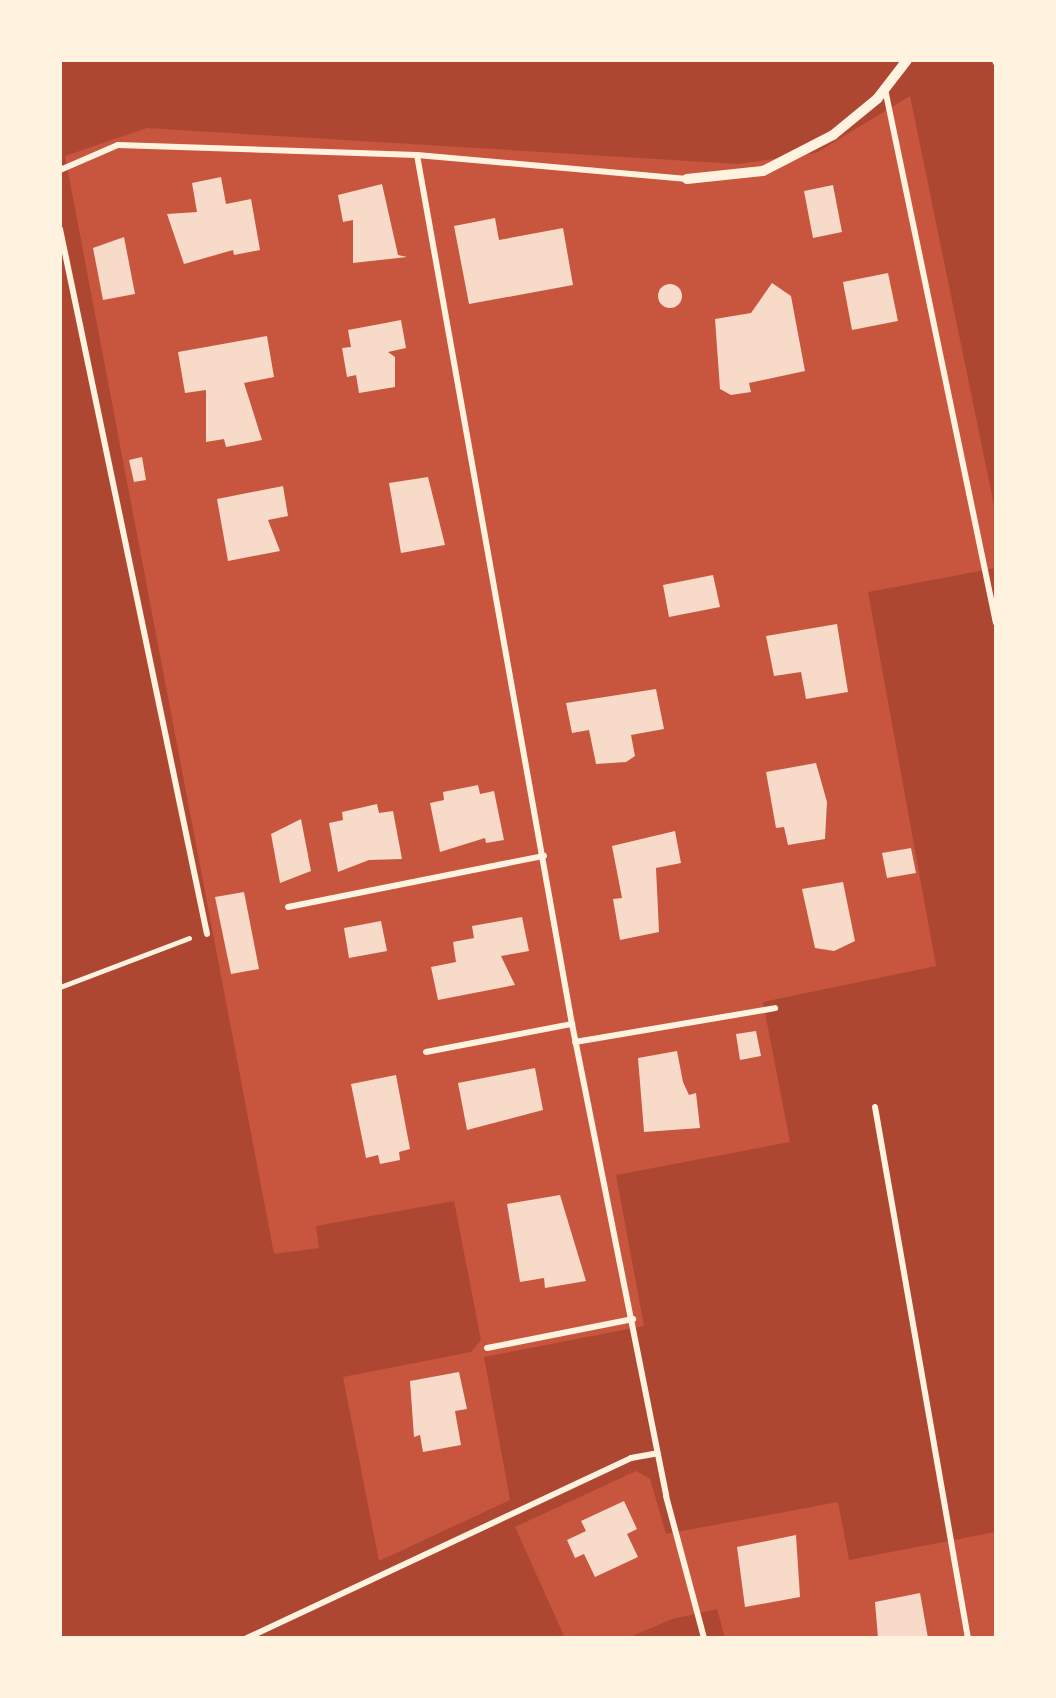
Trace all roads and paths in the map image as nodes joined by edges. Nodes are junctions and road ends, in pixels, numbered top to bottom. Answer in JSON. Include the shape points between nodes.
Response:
{"nodes":[{"id":1,"x":906,"y":60,"type":"edge"},
{"id":2,"x":885,"y":88,"type":"junction"},
{"id":3,"x":416,"y":155,"type":"junction"},
{"id":4,"x":60,"y":170,"type":"edge"},
{"id":5,"x":687,"y":179,"type":"joint"},
{"id":6,"x":60,"y":229,"type":"edge"},
{"id":7,"x":996,"y":623,"type":"edge"},
{"id":8,"x":544,"y":856,"type":"junction"},
{"id":9,"x":288,"y":907,"type":"dead end"},
{"id":10,"x":207,"y":934,"type":"joint"},
{"id":11,"x":60,"y":987,"type":"edge"},
{"id":12,"x":774,"y":1008,"type":"dead end"},
{"id":13,"x":572,"y":1024,"type":"junction"},
{"id":14,"x":575,"y":1042,"type":"junction"},
{"id":15,"x":426,"y":1052,"type":"dead end"},
{"id":16,"x":875,"y":1107,"type":"dead end"},
{"id":17,"x":633,"y":1319,"type":"junction"},
{"id":18,"x":487,"y":1348,"type":"dead end"},
{"id":19,"x":658,"y":1453,"type":"junction"},
{"id":20,"x":247,"y":1638,"type":"edge"},
{"id":21,"x":704,"y":1638,"type":"edge"},
{"id":22,"x":968,"y":1638,"type":"edge"}],
"edges":[{"from":1,"to":2,"type":"street"},
{"from":2,"to":5,"type":"street","via":[[833,135],[764,171]]},
{"from":2,"to":7,"type":"lane"},
{"from":3,"to":4,"type":"lane","via":[[118,145]]},
{"from":3,"to":5,"type":"lane"},
{"from":3,"to":8,"type":"lane"},
{"from":6,"to":10,"type":"lane"},
{"from":8,"to":9,"type":"lane"},
{"from":8,"to":13,"type":"lane"},
{"from":10,"to":11,"type":"path","via":[[153,947]]},
{"from":12,"to":14,"type":"lane"},
{"from":13,"to":14,"type":"lane"},
{"from":13,"to":15,"type":"lane"},
{"from":14,"to":17,"type":"lane"},
{"from":16,"to":22,"type":"lane"},
{"from":17,"to":18,"type":"lane"},
{"from":17,"to":19,"type":"lane"},
{"from":19,"to":20,"type":"lane","via":[[631,1458]]},
{"from":19,"to":21,"type":"lane"}]}
